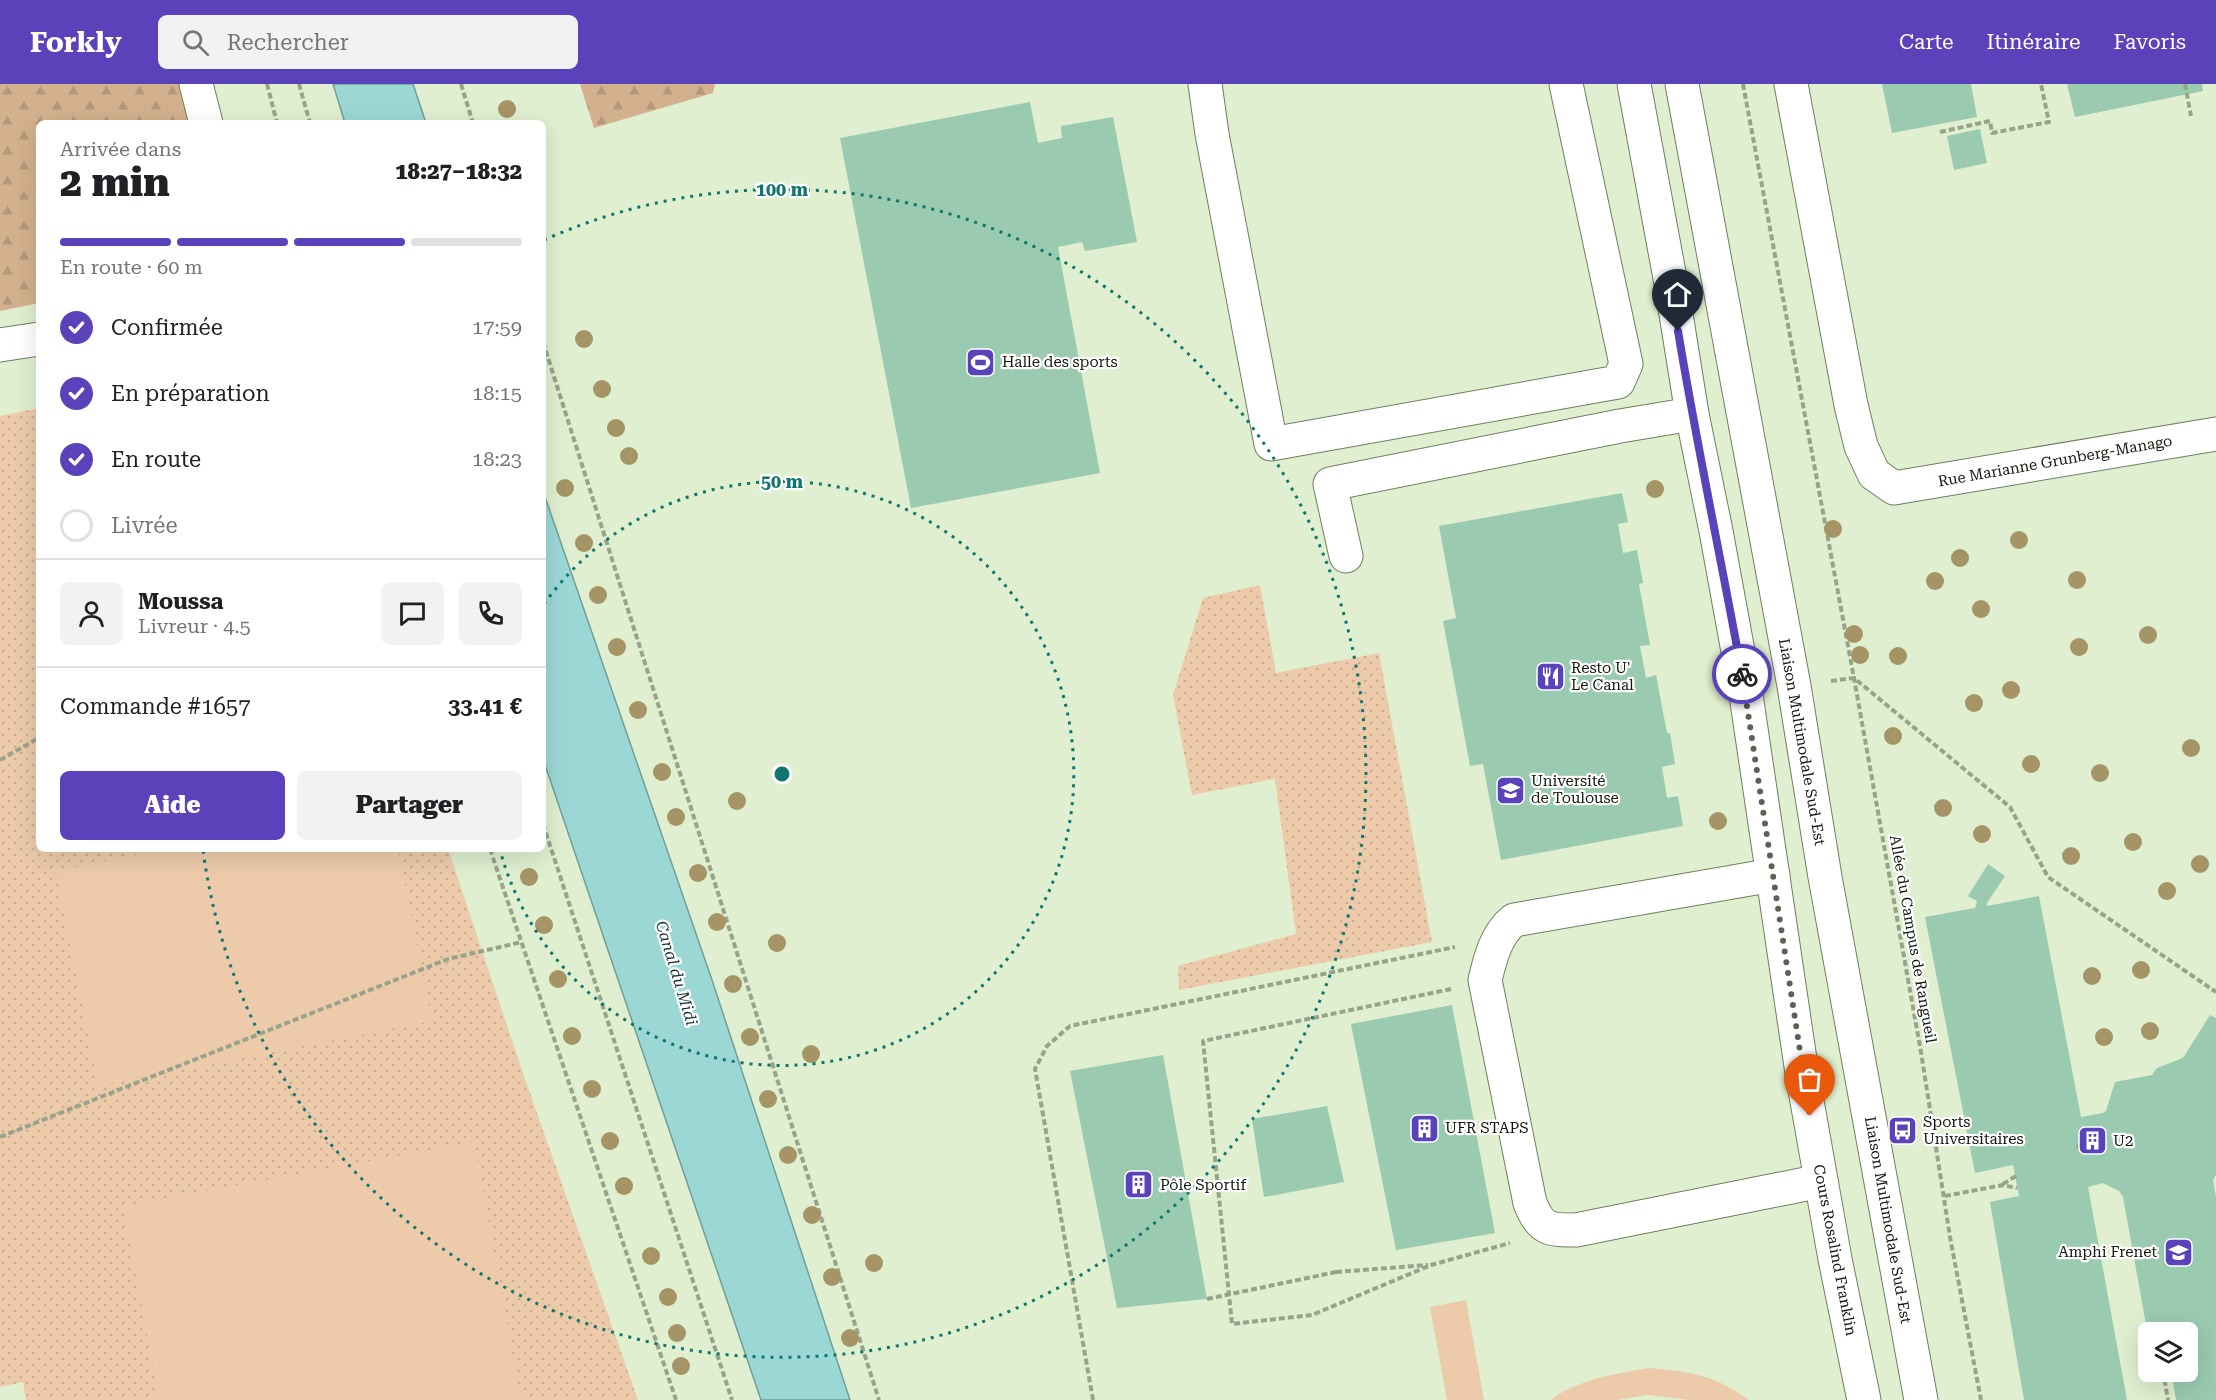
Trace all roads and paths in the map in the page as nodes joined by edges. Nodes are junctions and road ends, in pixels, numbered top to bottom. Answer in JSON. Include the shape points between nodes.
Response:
{"nodes":[{"id":1,"x":196,"y":84,"type":"edge"},
{"id":2,"x":267,"y":84,"type":"edge"},
{"id":3,"x":299,"y":84,"type":"edge"},
{"id":4,"x":461,"y":84,"type":"edge"},
{"id":5,"x":1205,"y":84,"type":"edge"},
{"id":6,"x":1566,"y":84,"type":"edge"},
{"id":7,"x":1634,"y":84,"type":"edge"},
{"id":8,"x":1682,"y":84,"type":"edge"},
{"id":9,"x":1743,"y":84,"type":"edge"},
{"id":10,"x":1791,"y":84,"type":"edge"},
{"id":11,"x":2041,"y":84,"type":"edge"},
{"id":12,"x":2185,"y":84,"type":"edge"},
{"id":13,"x":2191,"y":116,"type":"dead end"},
{"id":14,"x":205,"y":120,"type":"edge"},
{"id":15,"x":276,"y":120,"type":"edge"},
{"id":16,"x":309,"y":120,"type":"edge"},
{"id":17,"x":472,"y":120,"type":"edge"},
{"id":18,"x":1940,"y":132,"type":"dead end"},
{"id":19,"x":36,"y":339,"type":"edge"},
{"id":20,"x":0,"y":345,"type":"edge"},
{"id":21,"x":546,"y":351,"type":"edge"},
{"id":22,"x":1692,"y":414,"type":"junction"},
{"id":23,"x":2216,"y":434,"type":"edge"},
{"id":24,"x":1346,"y":556,"type":"dead end"},
{"id":25,"x":1854,"y":678,"type":"junction"},
{"id":26,"x":1827,"y":681,"type":"dead end"},
{"id":27,"x":36,"y":740,"type":"edge"},
{"id":28,"x":0,"y":760,"type":"edge"},
{"id":29,"x":546,"y":833,"type":"edge"},
{"id":30,"x":491,"y":852,"type":"edge"},
{"id":31,"x":1773,"y":875,"type":"junction"},
{"id":32,"x":522,"y":942,"type":"junction"},
{"id":33,"x":1461,"y":945,"type":"dead end"},
{"id":34,"x":1452,"y":989,"type":"dead end"},
{"id":35,"x":2216,"y":992,"type":"edge"},
{"id":36,"x":0,"y":1137,"type":"edge"},
{"id":37,"x":2077,"y":1148,"type":"dead end"},
{"id":38,"x":2087,"y":1155,"type":"dead end"},
{"id":39,"x":2016,"y":1176,"type":"dead end"},
{"id":40,"x":1821,"y":1180,"type":"junction"},
{"id":41,"x":2002,"y":1185,"type":"junction"},
{"id":42,"x":2017,"y":1188,"type":"dead end"},
{"id":43,"x":1944,"y":1196,"type":"junction"},
{"id":44,"x":1517,"y":1241,"type":"dead end"},
{"id":45,"x":1431,"y":1265,"type":"junction"},
{"id":46,"x":1207,"y":1299,"type":"dead end"},
{"id":47,"x":2165,"y":1382,"type":"edge"},
{"id":48,"x":676,"y":1400,"type":"edge"},
{"id":49,"x":732,"y":1400,"type":"edge"},
{"id":50,"x":879,"y":1400,"type":"edge"},
{"id":51,"x":1093,"y":1400,"type":"edge"},
{"id":52,"x":1864,"y":1400,"type":"edge"},
{"id":53,"x":1921,"y":1400,"type":"edge"},
{"id":54,"x":1981,"y":1400,"type":"edge"},
{"id":55,"x":2168,"y":1400,"type":"edge"}],
"edges":[{"from":1,"to":14,"type":"street"},
{"from":2,"to":15,"type":"path"},
{"from":3,"to":16,"type":"path"},
{"from":4,"to":17,"type":"path"},
{"from":5,"to":6,"type":"street","via":[[1271,444],[1618,382],[1626,364]]},
{"from":7,"to":22,"type":"street","name":"Cours Rosalind Franklin"},
{"from":8,"to":53,"type":"street","name":"Liaison Multimodale Sud-Est"},
{"from":9,"to":25,"type":"path","name":"Allée du Campus de Rangueil"},
{"from":10,"to":23,"type":"street","name":"Rue Marianne Grunberg-Manago","via":[[1851,405],[1861,446],[1874,474],[1894,488]]},
{"from":11,"to":18,"type":"path","via":[[2049,122],[1992,133],[1990,121]]},
{"from":12,"to":13,"type":"path"},
{"from":19,"to":20,"type":"street"},
{"from":21,"to":50,"type":"path"},
{"from":22,"to":24,"type":"street","via":[[1330,484]]},
{"from":22,"to":31,"type":"street","name":"Cours Rosalind Franklin","via":[[1746,695]]},
{"from":25,"to":26,"type":"path"},
{"from":25,"to":35,"type":"path","via":[[2010,807],[2048,877]]},
{"from":25,"to":43,"type":"path","name":"Allée du Campus de Rangueil"},
{"from":27,"to":28,"type":"path"},
{"from":29,"to":49,"type":"path"},
{"from":30,"to":32,"type":"path"},
{"from":31,"to":40,"type":"street","name":"Cours Rosalind Franklin"},
{"from":31,"to":40,"type":"street","via":[[1514,921],[1506,926],[1492,952],[1485,980],[1530,1203],[1544,1227],[1576,1230]]},
{"from":32,"to":36,"type":"path","via":[[448,959]]},
{"from":32,"to":48,"type":"path"},
{"from":33,"to":51,"type":"path","via":[[1070,1026],[1047,1046],[1035,1069]]},
{"from":34,"to":45,"type":"path","via":[[1203,1041],[1233,1324],[1312,1315]]},
{"from":37,"to":38,"type":"path","via":[[2088,1132],[2097,1132],[2100,1135]]},
{"from":39,"to":41,"type":"path"},
{"from":40,"to":52,"type":"street","name":"Cours Rosalind Franklin"},
{"from":41,"to":42,"type":"path"},
{"from":41,"to":43,"type":"path"},
{"from":43,"to":54,"type":"path","name":"Allée du Campus de Rangueil"},
{"from":44,"to":45,"type":"path"},
{"from":45,"to":46,"type":"path","bridge":true,"via":[[1336,1272]]},
{"from":47,"to":55,"type":"path"}]}
